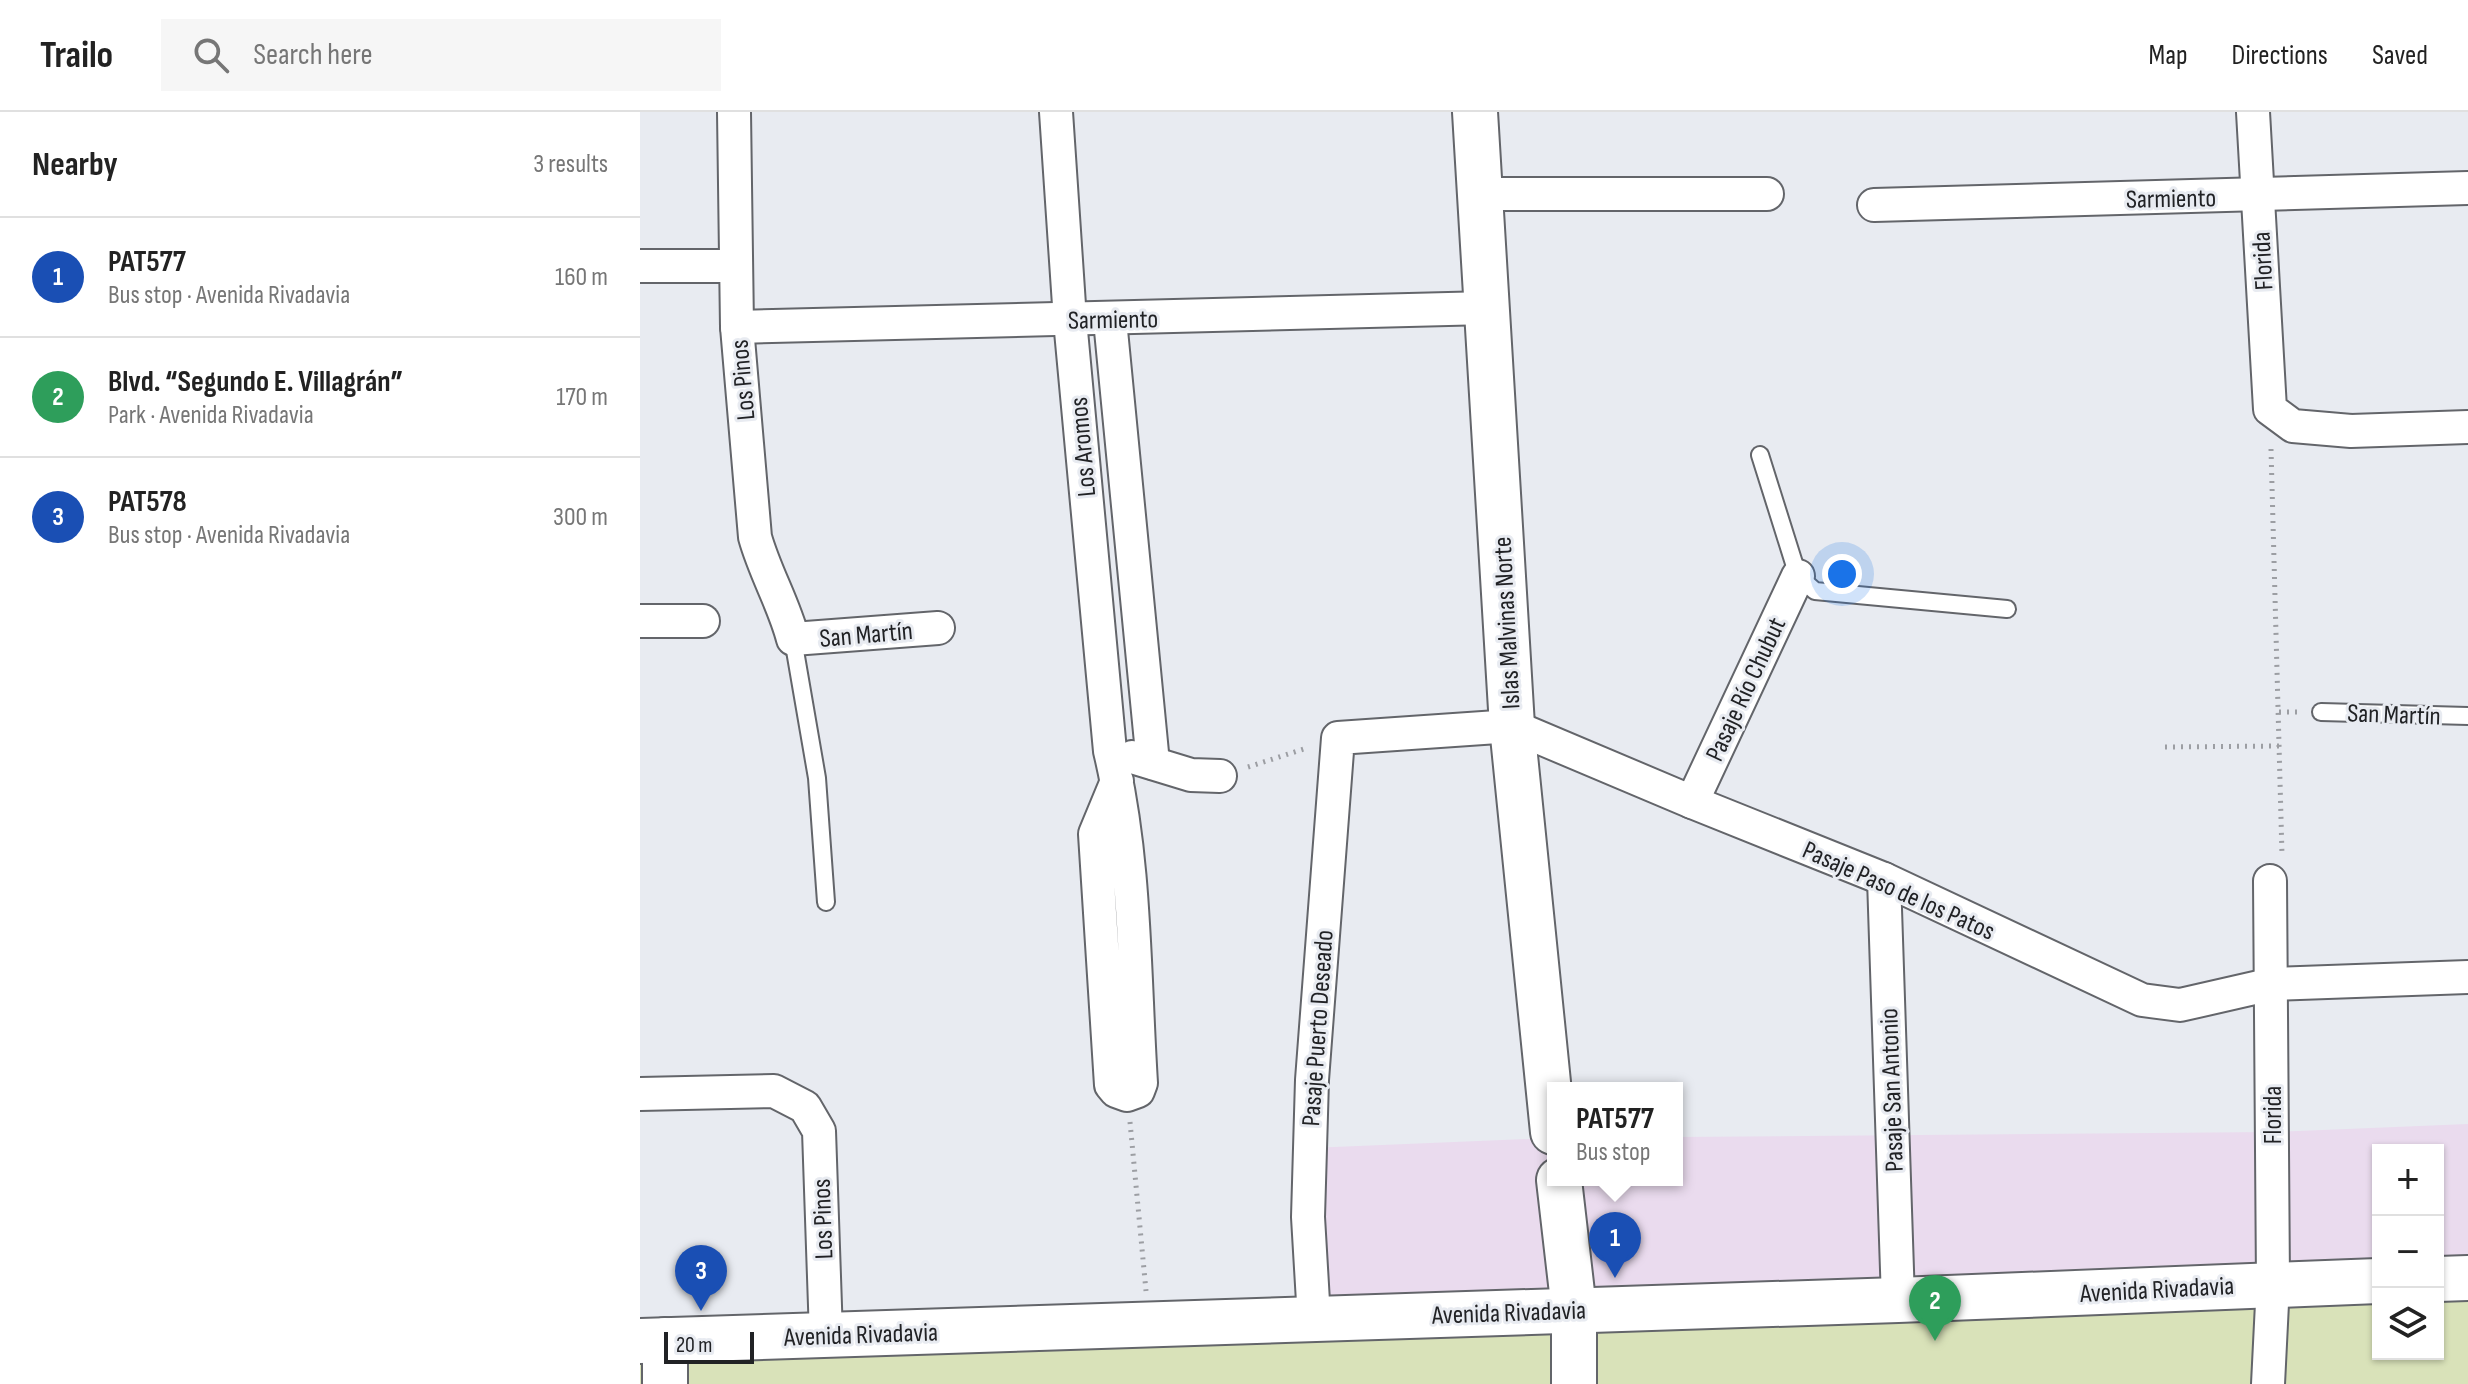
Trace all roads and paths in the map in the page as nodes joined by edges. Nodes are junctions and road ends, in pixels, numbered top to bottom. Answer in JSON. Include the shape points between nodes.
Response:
{"nodes":[{"id":1,"x":734,"y":112,"type":"edge"},
{"id":2,"x":1056,"y":112,"type":"edge"},
{"id":3,"x":1475,"y":112,"type":"edge"},
{"id":4,"x":2253,"y":112,"type":"edge"},
{"id":5,"x":2468,"y":188,"type":"edge"},
{"id":6,"x":1479,"y":194,"type":"junction"},
{"id":7,"x":1767,"y":194,"type":"dead end"},
{"id":8,"x":2258,"y":196,"type":"junction"},
{"id":9,"x":1874,"y":205,"type":"dead end"},
{"id":10,"x":640,"y":266,"type":"edge"},
{"id":11,"x":736,"y":266,"type":"junction"},
{"id":12,"x":1488,"y":308,"type":"junction"},
{"id":13,"x":1070,"y":320,"type":"junction"},
{"id":14,"x":1110,"y":320,"type":"junction"},
{"id":15,"x":737,"y":327,"type":"junction"},
{"id":16,"x":2270,"y":409,"type":"junction"},
{"id":17,"x":2468,"y":427,"type":"edge"},
{"id":18,"x":1760,"y":455,"type":"dead end"},
{"id":19,"x":1798,"y":576,"type":"junction"},
{"id":20,"x":2007,"y":609,"type":"dead end"},
{"id":21,"x":640,"y":621,"type":"edge"},
{"id":22,"x":703,"y":621,"type":"dead end"},
{"id":23,"x":938,"y":628,"type":"dead end"},
{"id":24,"x":793,"y":639,"type":"junction"},
{"id":25,"x":2321,"y":712,"type":"dead end"},
{"id":26,"x":2468,"y":716,"type":"edge"},
{"id":27,"x":1512,"y":726,"type":"junction"},
{"id":28,"x":1338,"y":738,"type":"junction"},
{"id":29,"x":2280,"y":746,"type":"junction"},
{"id":30,"x":2165,"y":747,"type":"dead end"},
{"id":31,"x":1153,"y":763,"type":"junction"},
{"id":32,"x":1114,"y":766,"type":"junction"},
{"id":33,"x":1220,"y":776,"type":"joint"},
{"id":34,"x":1692,"y":802,"type":"junction"},
{"id":35,"x":1884,"y":879,"type":"junction"},
{"id":36,"x":2270,"y":881,"type":"joint"},
{"id":37,"x":826,"y":902,"type":"dead end"},
{"id":38,"x":2468,"y":977,"type":"edge"},
{"id":39,"x":2272,"y":984,"type":"junction"},
{"id":40,"x":1548,"y":1082,"type":"edge"},
{"id":41,"x":640,"y":1094,"type":"edge"},
{"id":42,"x":1127,"y":1095,"type":"joint"},
{"id":43,"x":1560,"y":1186,"type":"edge"},
{"id":44,"x":2468,"y":1278,"type":"edge"},
{"id":45,"x":2444,"y":1279,"type":"edge"},
{"id":46,"x":2372,"y":1281,"type":"edge"},
{"id":47,"x":2273,"y":1283,"type":"junction"},
{"id":48,"x":1898,"y":1300,"type":"junction"},
{"id":49,"x":1574,"y":1310,"type":"junction"},
{"id":50,"x":1314,"y":1319,"type":"junction"},
{"id":51,"x":1149,"y":1324,"type":"junction"},
{"id":52,"x":826,"y":1335,"type":"junction"},
{"id":53,"x":653,"y":1341,"type":"edge"},
{"id":54,"x":1574,"y":1383,"type":"edge"},
{"id":55,"x":665,"y":1384,"type":"edge"},
{"id":56,"x":2268,"y":1384,"type":"edge"}],
"edges":[{"from":1,"to":11,"type":"street","name":"Los Pinos"},
{"from":2,"to":13,"type":"street","name":"Los Aromos"},
{"from":3,"to":6,"type":"main road","name":"Islas Malvinas Norte"},
{"from":4,"to":8,"type":"street","name":"Florida"},
{"from":5,"to":8,"type":"street","name":"Sarmiento"},
{"from":6,"to":7,"type":"street"},
{"from":6,"to":12,"type":"main road","name":"Islas Malvinas Norte"},
{"from":8,"to":9,"type":"street","name":"Sarmiento"},
{"from":8,"to":16,"type":"street","name":"Florida"},
{"from":10,"to":11,"type":"street"},
{"from":11,"to":15,"type":"street","name":"Los Pinos"},
{"from":12,"to":14,"type":"street","name":"Sarmiento"},
{"from":12,"to":27,"type":"main road","name":"Islas Malvinas Norte"},
{"from":13,"to":14,"type":"street","name":"Sarmiento"},
{"from":13,"to":15,"type":"street","name":"Sarmiento"},
{"from":13,"to":32,"type":"street","name":"Los Aromos"},
{"from":14,"to":31,"type":"street","name":"Los Aromos"},
{"from":15,"to":24,"type":"street","name":"Los Pinos","via":[[755,537]]},
{"from":16,"to":17,"type":"street","via":[[2293,426],[2351,431]]},
{"from":16,"to":29,"type":"path"},
{"from":18,"to":19,"type":"lane"},
{"from":19,"to":20,"type":"lane","via":[[1815,591]]},
{"from":19,"to":34,"type":"street","name":"Pasaje Río Chubut"},
{"from":21,"to":22,"type":"street"},
{"from":23,"to":24,"type":"street","name":"San Martín"},
{"from":24,"to":37,"type":"lane","via":[[817,778]]},
{"from":25,"to":26,"type":"lane","name":"San Martín"},
{"from":27,"to":28,"type":"street","name":"Pasaje Paso de los Patos"},
{"from":27,"to":34,"type":"street","name":"Pasaje Paso de los Patos"},
{"from":27,"to":40,"type":"main road","name":"Islas Malvinas Norte"},
{"from":28,"to":33,"type":"path"},
{"from":28,"to":50,"type":"street","name":"Pasaje Puerto Deseado","via":[[1312,1080],[1308,1217]]},
{"from":29,"to":30,"type":"path"},
{"from":29,"to":36,"type":"path","via":[[2282,855]]},
{"from":31,"to":32,"type":"street"},
{"from":31,"to":33,"type":"street","via":[[1191,775]]},
{"from":32,"to":42,"type":"street","name":"Los Aromos","via":[[1095,834],[1111,1085]]},
{"from":34,"to":35,"type":"street","name":"Pasaje Paso de los Patos"},
{"from":35,"to":39,"type":"street","name":"Pasaje Paso de los Patos","via":[[2142,1000],[2180,1005]]},
{"from":35,"to":48,"type":"street","name":"Pasaje San Antonio"},
{"from":36,"to":39,"type":"street","name":"Florida"},
{"from":38,"to":39,"type":"street","name":"Pasaje Paso de los Patos"},
{"from":39,"to":47,"type":"street","name":"Florida"},
{"from":41,"to":52,"type":"street","name":"Los Pinos","via":[[774,1091],[805,1107],[819,1131]]},
{"from":42,"to":51,"type":"path"},
{"from":43,"to":49,"type":"main road"},
{"from":44,"to":45,"type":"main road"},
{"from":46,"to":47,"type":"main road","name":"Avenida Rivadavia"},
{"from":47,"to":48,"type":"main road","name":"Avenida Rivadavia"},
{"from":47,"to":56,"type":"street","name":"Florida"},
{"from":48,"to":49,"type":"main road","name":"Avenida Rivadavia"},
{"from":49,"to":50,"type":"main road","name":"Avenida Rivadavia"},
{"from":49,"to":54,"type":"main road"},
{"from":50,"to":51,"type":"main road","name":"Avenida Rivadavia"},
{"from":51,"to":52,"type":"main road","name":"Avenida Rivadavia"},
{"from":52,"to":53,"type":"main road","name":"Avenida Rivadavia"},
{"from":53,"to":55,"type":"main road"}]}
